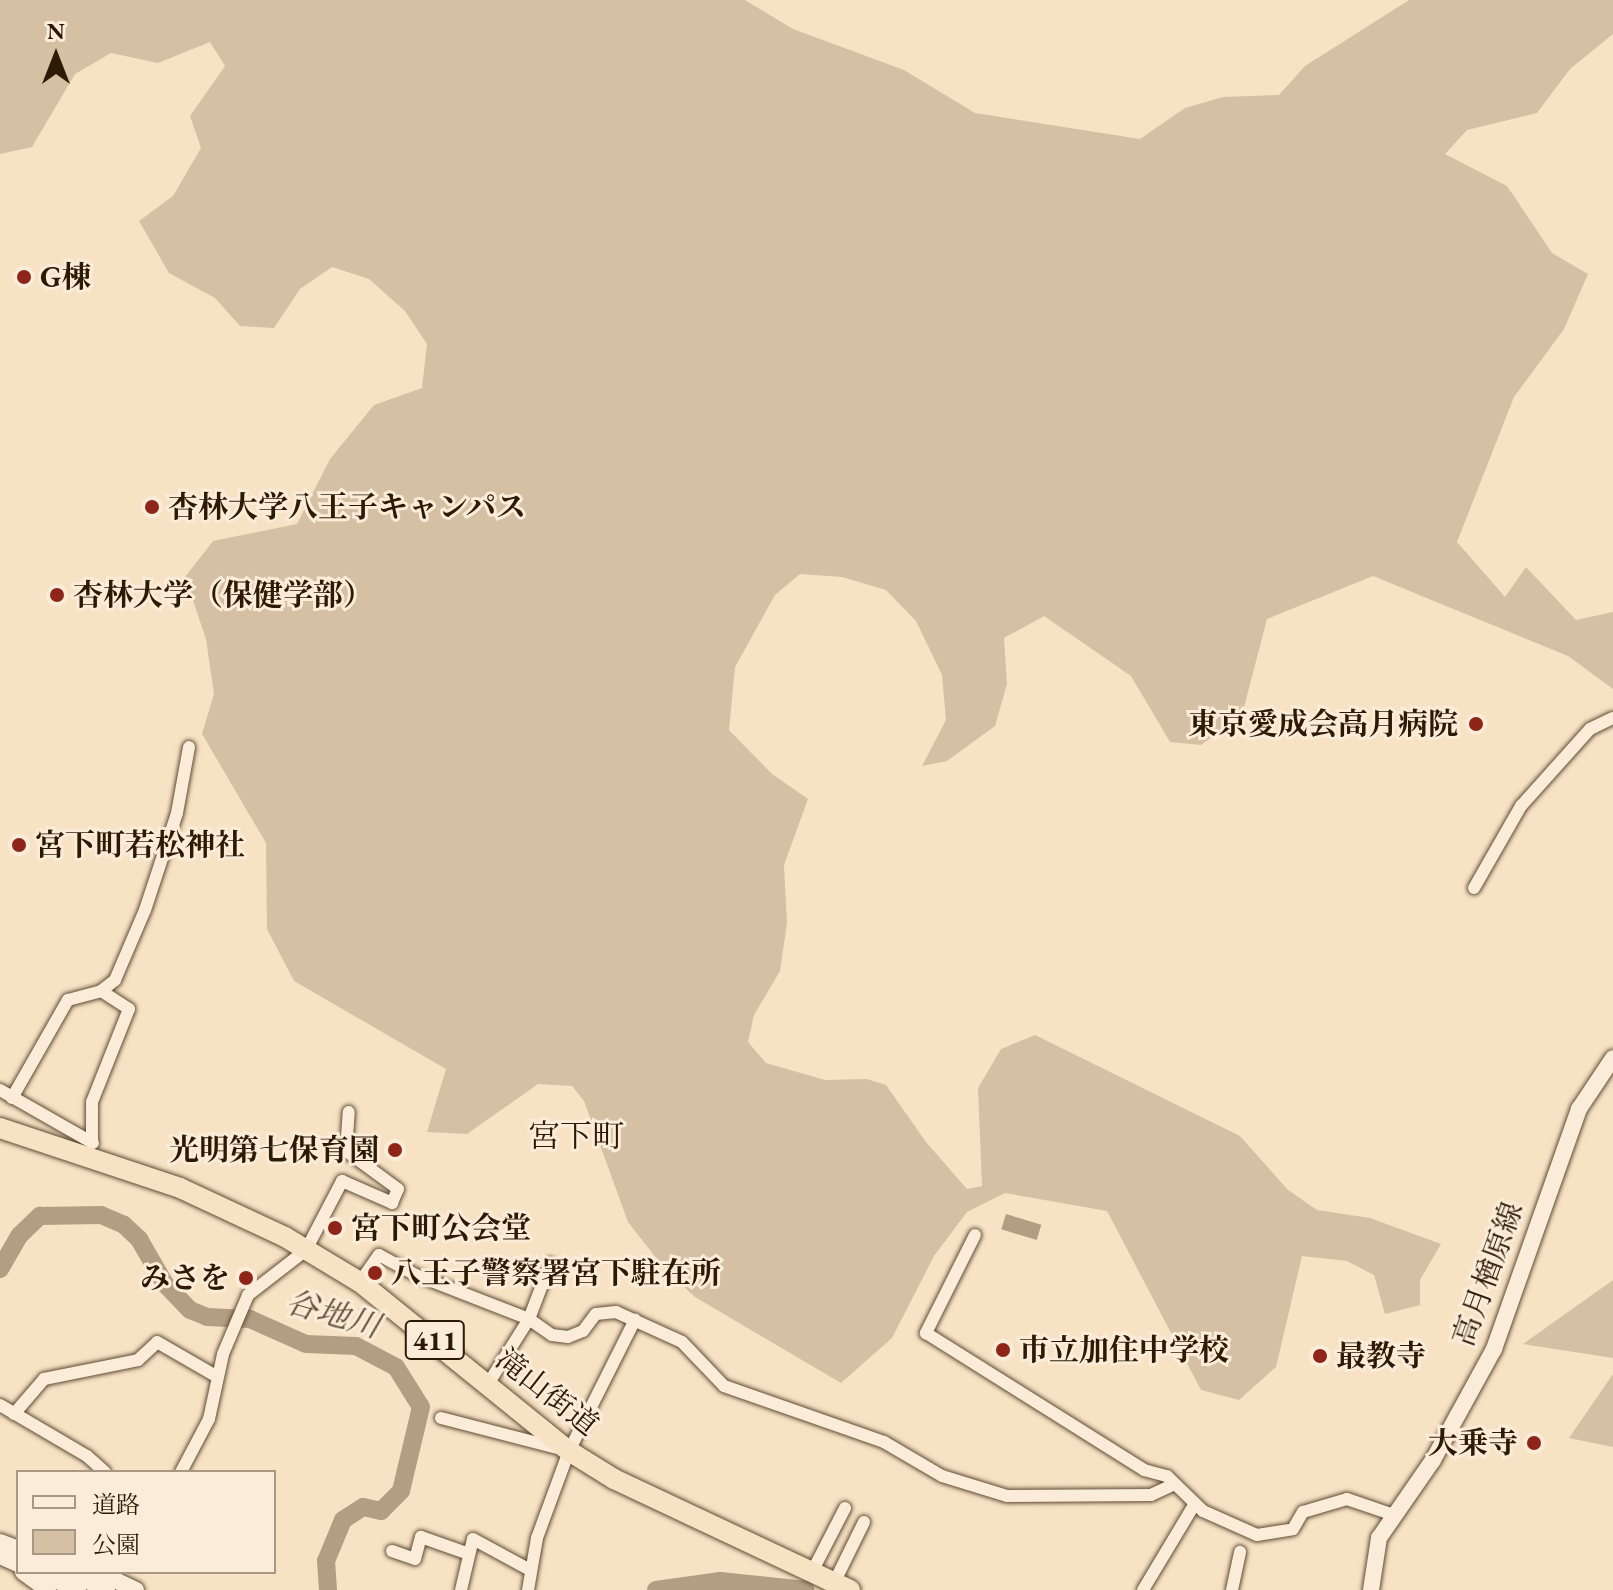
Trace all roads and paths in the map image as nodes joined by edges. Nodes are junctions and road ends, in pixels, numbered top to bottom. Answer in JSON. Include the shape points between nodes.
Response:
{"nodes":[{"id":1,"x":1613,"y":718,"type":"edge"},
{"id":2,"x":189,"y":747,"type":"dead end"},
{"id":3,"x":1474,"y":888,"type":"dead end"},
{"id":4,"x":101,"y":991,"type":"junction"},
{"id":5,"x":1613,"y":1058,"type":"edge"},
{"id":6,"x":0,"y":1090,"type":"edge"},
{"id":7,"x":12,"y":1098,"type":"junction"},
{"id":8,"x":349,"y":1112,"type":"dead end"},
{"id":9,"x":0,"y":1128,"type":"edge"},
{"id":10,"x":95,"y":1148,"type":"junction"},
{"id":11,"x":975,"y":1235,"type":"dead end"},
{"id":12,"x":306,"y":1250,"type":"junction"},
{"id":13,"x":550,"y":1264,"type":"dead end"},
{"id":14,"x":360,"y":1282,"type":"junction"},
{"id":15,"x":529,"y":1319,"type":"junction"},
{"id":16,"x":635,"y":1320,"type":"junction"},
{"id":17,"x":216,"y":1376,"type":"junction"},
{"id":18,"x":488,"y":1384,"type":"junction"},
{"id":19,"x":0,"y":1405,"type":"edge"},
{"id":20,"x":14,"y":1414,"type":"junction"},
{"id":21,"x":441,"y":1418,"type":"dead end"},
{"id":22,"x":569,"y":1451,"type":"junction"},
{"id":23,"x":103,"y":1470,"type":"edge"},
{"id":24,"x":182,"y":1470,"type":"edge"},
{"id":25,"x":1175,"y":1484,"type":"junction"},
{"id":26,"x":1194,"y":1505,"type":"junction"},
{"id":27,"x":845,"y":1508,"type":"dead end"},
{"id":28,"x":1391,"y":1514,"type":"junction"},
{"id":29,"x":864,"y":1522,"type":"dead end"},
{"id":30,"x":0,"y":1542,"type":"edge"},
{"id":31,"x":392,"y":1551,"type":"dead end"},
{"id":32,"x":1240,"y":1552,"type":"dead end"},
{"id":33,"x":469,"y":1554,"type":"junction"},
{"id":34,"x":15,"y":1562,"type":"edge"},
{"id":35,"x":530,"y":1570,"type":"junction"},
{"id":36,"x":812,"y":1572,"type":"junction"},
{"id":37,"x":29,"y":1574,"type":"edge"},
{"id":38,"x":42,"y":1574,"type":"edge"},
{"id":39,"x":81,"y":1574,"type":"edge"},
{"id":40,"x":106,"y":1578,"type":"edge"},
{"id":41,"x":842,"y":1586,"type":"edge"},
{"id":42,"x":48,"y":1590,"type":"edge"},
{"id":43,"x":78,"y":1590,"type":"edge"},
{"id":44,"x":136,"y":1590,"type":"edge"},
{"id":45,"x":461,"y":1590,"type":"edge"},
{"id":46,"x":528,"y":1590,"type":"edge"},
{"id":47,"x":1143,"y":1590,"type":"edge"},
{"id":48,"x":1232,"y":1590,"type":"edge"},
{"id":49,"x":1371,"y":1590,"type":"edge"}],
"edges":[{"from":1,"to":3,"type":"street","via":[[1590,729],[1521,806]]},
{"from":2,"to":4,"type":"street","via":[[177,813],[145,910],[115,980]]},
{"from":4,"to":7,"type":"street","via":[[68,1000]]},
{"from":4,"to":10,"type":"street","via":[[129,1009],[92,1102]]},
{"from":5,"to":28,"type":"main road","name":"高月楢原線","via":[[1579,1109],[1494,1349],[1433,1460]]},
{"from":6,"to":7,"type":"street"},
{"from":7,"to":10,"type":"street"},
{"from":8,"to":12,"type":"street","via":[[346,1151],[398,1189],[392,1203],[342,1181]]},
{"from":9,"to":10,"type":"highway","name":"滝山街道","number":"411"},
{"from":10,"to":12,"type":"highway","name":"滝山街道","number":"411"},
{"from":11,"to":25,"type":"street","via":[[926,1333],[1144,1470]]},
{"from":12,"to":14,"type":"highway","name":"滝山街道","number":"411"},
{"from":12,"to":17,"type":"street","via":[[255,1289],[239,1311]]},
{"from":13,"to":15,"type":"street"},
{"from":14,"to":15,"type":"street","via":[[379,1255]]},
{"from":14,"to":18,"type":"highway","name":"滝山街道","number":"411"},
{"from":15,"to":16,"type":"street","via":[[552,1335],[568,1337],[605,1311]]},
{"from":15,"to":18,"type":"street"},
{"from":16,"to":22,"type":"street"},
{"from":16,"to":25,"type":"street","via":[[682,1342],[724,1386],[884,1442],[942,1476],[1007,1496],[1151,1495]]},
{"from":17,"to":20,"type":"street","via":[[157,1342],[138,1360],[44,1379]]},
{"from":17,"to":24,"type":"street","via":[[209,1419]]},
{"from":18,"to":22,"type":"highway","name":"滝山街道","number":"411"},
{"from":19,"to":20,"type":"street"},
{"from":20,"to":23,"type":"street"},
{"from":21,"to":22,"type":"street"},
{"from":22,"to":35,"type":"street"},
{"from":22,"to":36,"type":"highway","name":"滝山街道","number":"411","via":[[614,1479]]},
{"from":25,"to":26,"type":"street"},
{"from":26,"to":28,"type":"street","via":[[1257,1535],[1293,1529],[1303,1512],[1347,1499]]},
{"from":26,"to":47,"type":"street"},
{"from":27,"to":36,"type":"street"},
{"from":28,"to":49,"type":"main road","name":"高月楢原線","via":[[1379,1538]]},
{"from":29,"to":41,"type":"street"},
{"from":30,"to":34,"type":"main road"},
{"from":31,"to":33,"type":"street","via":[[415,1559],[421,1537]]},
{"from":32,"to":48,"type":"street"},
{"from":33,"to":35,"type":"street","via":[[473,1539]]},
{"from":33,"to":45,"type":"street"},
{"from":35,"to":46,"type":"street"},
{"from":36,"to":41,"type":"highway","name":"滝山街道","number":"411"},
{"from":37,"to":42,"type":"main road"},
{"from":38,"to":43,"type":"main road"},
{"from":39,"to":40,"type":"main road"},
{"from":40,"to":44,"type":"main road"}]}
